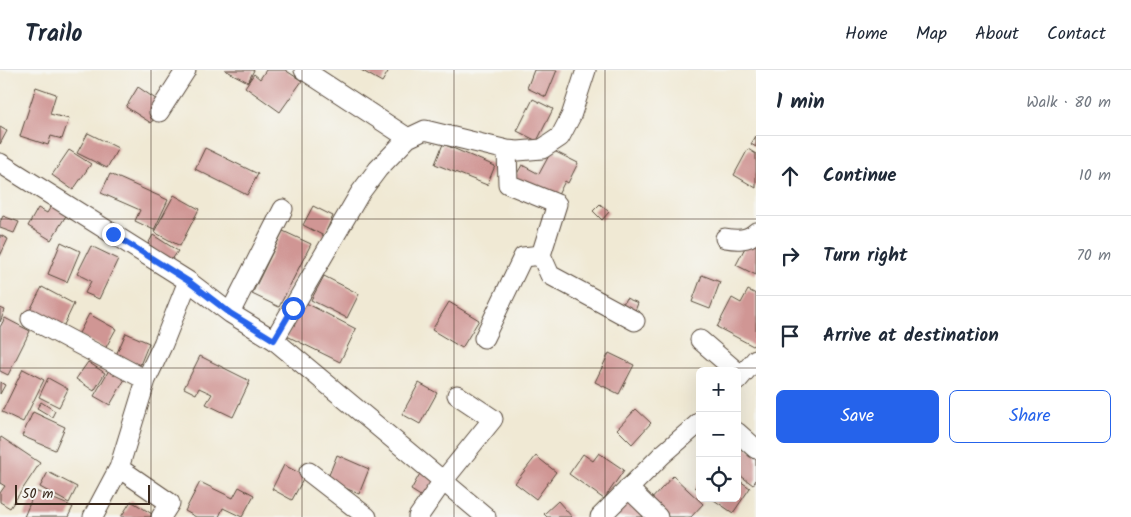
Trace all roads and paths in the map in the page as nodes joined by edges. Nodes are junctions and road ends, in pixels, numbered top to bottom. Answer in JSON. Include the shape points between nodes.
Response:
{"nodes":[{"id":1,"x":186,"y":70,"type":"edge"},
{"id":2,"x":304,"y":70,"type":"edge"},
{"id":3,"x":586,"y":70,"type":"edge"},
{"id":4,"x":160,"y":112,"type":"dead end"},
{"id":5,"x":408,"y":138,"type":"junction"},
{"id":6,"x":507,"y":150,"type":"junction"},
{"id":7,"x":0,"y":163,"type":"edge"},
{"id":8,"x":283,"y":209,"type":"dead end"},
{"id":9,"x":756,"y":232,"type":"edge"},
{"id":10,"x":724,"y":238,"type":"dead end"},
{"id":11,"x":541,"y":256,"type":"junction"},
{"id":12,"x":188,"y":281,"type":"junction"},
{"id":13,"x":230,"y":313,"type":"junction"},
{"id":14,"x":31,"y":319,"type":"dead end"},
{"id":15,"x":635,"y":321,"type":"dead end"},
{"id":16,"x":484,"y":338,"type":"dead end"},
{"id":17,"x":274,"y":340,"type":"junction"},
{"id":18,"x":700,"y":340,"type":"dead end"},
{"id":19,"x":756,"y":359,"type":"edge"},
{"id":20,"x":729,"y":367,"type":"edge"},
{"id":21,"x":741,"y":372,"type":"edge"},
{"id":22,"x":146,"y":380,"type":"junction"},
{"id":23,"x":457,"y":396,"type":"dead end"},
{"id":24,"x":696,"y":426,"type":"edge"},
{"id":25,"x":741,"y":436,"type":"edge"},
{"id":26,"x":756,"y":450,"type":"edge"},
{"id":27,"x":118,"y":468,"type":"junction"},
{"id":28,"x":309,"y":472,"type":"dead end"},
{"id":29,"x":443,"y":481,"type":"junction"},
{"id":30,"x":628,"y":488,"type":"junction"},
{"id":31,"x":93,"y":517,"type":"edge"},
{"id":32,"x":161,"y":517,"type":"edge"},
{"id":33,"x":367,"y":517,"type":"edge"},
{"id":34,"x":418,"y":517,"type":"edge"},
{"id":35,"x":486,"y":517,"type":"edge"},
{"id":36,"x":600,"y":517,"type":"edge"},
{"id":37,"x":658,"y":517,"type":"edge"}],
"edges":[{"from":1,"to":4,"type":"street"},
{"from":2,"to":5,"type":"street"},
{"from":3,"to":6,"type":"street","via":[[571,116],[560,137],[542,149]]},
{"from":5,"to":6,"type":"street","via":[[425,130]]},
{"from":5,"to":17,"type":"street","via":[[360,193]]},
{"from":6,"to":11,"type":"street","via":[[508,184],[557,204]]},
{"from":7,"to":12,"type":"street"},
{"from":8,"to":13,"type":"street"},
{"from":9,"to":10,"type":"street","via":[[738,240]]},
{"from":11,"to":15,"type":"street","via":[[550,275]]},
{"from":11,"to":16,"type":"street","via":[[523,257]]},
{"from":12,"to":13,"type":"street"},
{"from":12,"to":22,"type":"street"},
{"from":13,"to":17,"type":"street"},
{"from":14,"to":22,"type":"street"},
{"from":17,"to":29,"type":"street"},
{"from":18,"to":20,"type":"street"},
{"from":19,"to":21,"type":"street"},
{"from":22,"to":27,"type":"street"},
{"from":23,"to":29,"type":"street","via":[[493,419]]},
{"from":24,"to":30,"type":"street"},
{"from":25,"to":26,"type":"street"},
{"from":27,"to":31,"type":"street"},
{"from":27,"to":32,"type":"street","via":[[170,503]]},
{"from":28,"to":33,"type":"street"},
{"from":29,"to":34,"type":"street"},
{"from":29,"to":35,"type":"street"},
{"from":30,"to":36,"type":"street"},
{"from":30,"to":37,"type":"street"}]}
